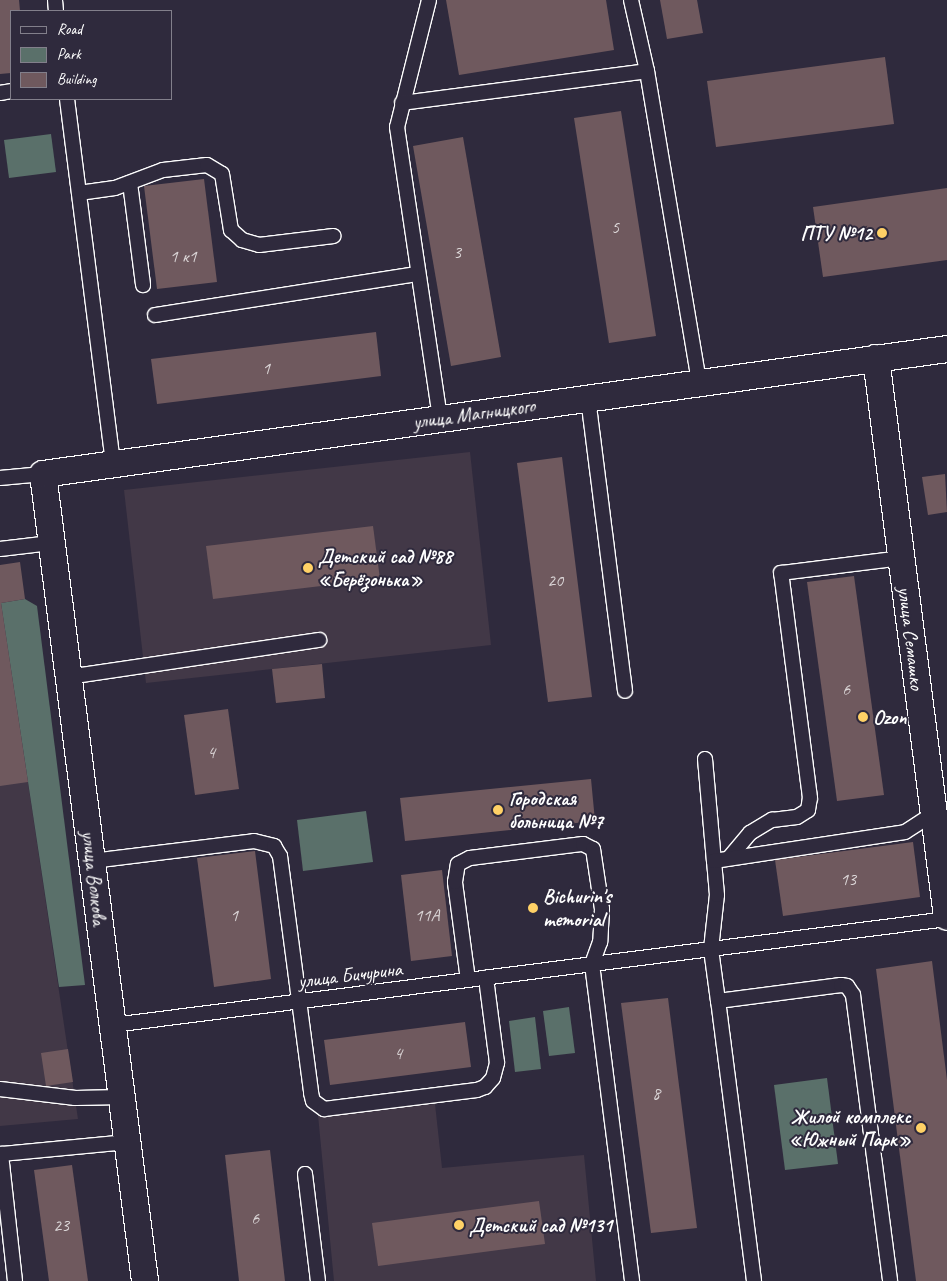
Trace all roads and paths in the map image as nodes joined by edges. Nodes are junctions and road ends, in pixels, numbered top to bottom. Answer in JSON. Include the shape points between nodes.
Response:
{"nodes":[{"id":1,"x":429,"y":0,"type":"edge"},
{"id":2,"x":631,"y":0,"type":"edge"},
{"id":3,"x":647,"y":71,"type":"junction"},
{"id":4,"x":67,"y":100,"type":"edge"},
{"id":5,"x":402,"y":103,"type":"junction"},
{"id":6,"x":130,"y":183,"type":"junction"},
{"id":7,"x":79,"y":193,"type":"junction"},
{"id":8,"x":333,"y":236,"type":"dead end"},
{"id":9,"x":418,"y":274,"type":"junction"},
{"id":10,"x":143,"y":285,"type":"dead end"},
{"id":11,"x":155,"y":315,"type":"dead end"},
{"id":12,"x":947,"y":349,"type":"edge"},
{"id":13,"x":876,"y":358,"type":"junction"},
{"id":14,"x":699,"y":383,"type":"junction"},
{"id":15,"x":588,"y":398,"type":"junction"},
{"id":16,"x":440,"y":419,"type":"junction"},
{"id":17,"x":113,"y":464,"type":"junction"},
{"id":18,"x":43,"y":474,"type":"junction"},
{"id":19,"x":0,"y":478,"type":"edge"},
{"id":20,"x":52,"y":543,"type":"junction"},
{"id":21,"x":0,"y":549,"type":"edge"},
{"id":22,"x":901,"y":558,"type":"junction"},
{"id":23,"x":319,"y":640,"type":"dead end"},
{"id":24,"x":68,"y":677,"type":"junction"},
{"id":25,"x":625,"y":691,"type":"dead end"},
{"id":26,"x":705,"y":759,"type":"dead end"},
{"id":27,"x":937,"y":801,"type":"edge"},
{"id":28,"x":729,"y":858,"type":"junction"},
{"id":29,"x":92,"y":861,"type":"junction"},
{"id":30,"x":714,"y":861,"type":"junction"},
{"id":31,"x":947,"y":918,"type":"edge"},
{"id":32,"x":711,"y":949,"type":"junction"},
{"id":33,"x":592,"y":964,"type":"junction"},
{"id":34,"x":486,"y":978,"type":"junction"},
{"id":35,"x":468,"y":980,"type":"junction"},
{"id":36,"x":299,"y":1001,"type":"junction"},
{"id":37,"x":718,"y":1001,"type":"junction"},
{"id":38,"x":113,"y":1025,"type":"junction"},
{"id":39,"x":0,"y":1090,"type":"edge"},
{"id":40,"x":122,"y":1097,"type":"junction"},
{"id":41,"x":128,"y":1142,"type":"junction"},
{"id":42,"x":305,"y":1174,"type":"dead end"},
{"id":43,"x":15,"y":1281,"type":"edge"},
{"id":44,"x":146,"y":1281,"type":"edge"},
{"id":45,"x":318,"y":1281,"type":"edge"},
{"id":46,"x":632,"y":1281,"type":"edge"},
{"id":47,"x":754,"y":1281,"type":"edge"},
{"id":48,"x":890,"y":1281,"type":"edge"}],
"edges":[{"from":1,"to":5,"type":"lane"},
{"from":2,"to":3,"type":"lane"},
{"from":3,"to":5,"type":"lane"},
{"from":3,"to":14,"type":"lane"},
{"from":4,"to":7,"type":"lane"},
{"from":5,"to":9,"type":"lane","via":[[397,127]]},
{"from":6,"to":7,"type":"lane"},
{"from":6,"to":8,"type":"lane","via":[[163,170],[213,166],[225,181],[231,230],[242,240],[259,245]]},
{"from":6,"to":10,"type":"lane"},
{"from":7,"to":17,"type":"lane"},
{"from":9,"to":11,"type":"lane"},
{"from":9,"to":16,"type":"lane"},
{"from":12,"to":13,"type":"street","name":"улица Магницкого"},
{"from":13,"to":14,"type":"street","name":"улица Магницкого"},
{"from":13,"to":22,"type":"street","name":"улица Семашко"},
{"from":14,"to":15,"type":"street","name":"улица Магницкого"},
{"from":15,"to":16,"type":"street","name":"улица Магницкого"},
{"from":15,"to":25,"type":"lane"},
{"from":16,"to":17,"type":"street","name":"улица Магницкого"},
{"from":17,"to":18,"type":"street","name":"улица Магницкого"},
{"from":18,"to":19,"type":"lane","name":"улица Магницкого"},
{"from":18,"to":20,"type":"street","name":"улица Волкова"},
{"from":20,"to":21,"type":"lane"},
{"from":20,"to":24,"type":"street","name":"улица Волкова"},
{"from":22,"to":27,"type":"street","name":"улица Семашко"},
{"from":22,"to":28,"type":"lane","via":[[780,573],[810,798],[808,810],[797,817],[772,820],[750,833]]},
{"from":23,"to":24,"type":"lane"},
{"from":24,"to":29,"type":"street","name":"улица Волкова"},
{"from":26,"to":30,"type":"lane"},
{"from":27,"to":28,"type":"lane","via":[[905,832]]},
{"from":27,"to":31,"type":"street","name":"улица Семашко"},
{"from":28,"to":30,"type":"lane"},
{"from":29,"to":36,"type":"lane","via":[[254,841],[269,842],[280,856]]},
{"from":29,"to":38,"type":"street","name":"улица Волкова"},
{"from":30,"to":32,"type":"lane","via":[[717,895]]},
{"from":31,"to":32,"type":"lane","name":"улица Бичурина"},
{"from":32,"to":33,"type":"lane","name":"улица Бичурина"},
{"from":32,"to":37,"type":"lane"},
{"from":33,"to":34,"type":"lane","name":"улица Бичурина"},
{"from":33,"to":35,"type":"lane","via":[[600,942],[602,909],[593,849],[584,844],[470,858],[458,864],[455,882]]},
{"from":33,"to":46,"type":"lane"},
{"from":34,"to":35,"type":"lane","name":"улица Бичурина"},
{"from":34,"to":36,"type":"lane","via":[[497,1063],[491,1081],[477,1090],[361,1105],[324,1108],[313,1101]]},
{"from":35,"to":36,"type":"lane","name":"улица Бичурина"},
{"from":36,"to":38,"type":"lane","name":"улица Бичурина"},
{"from":37,"to":47,"type":"lane"},
{"from":37,"to":48,"type":"lane","via":[[841,985],[851,990]]},
{"from":38,"to":40,"type":"street","name":"улица Волкова"},
{"from":39,"to":40,"type":"lane","via":[[75,1098]]},
{"from":40,"to":41,"type":"street","name":"улица Волкова"},
{"from":41,"to":43,"type":"lane","via":[[1,1154]]},
{"from":41,"to":44,"type":"street","name":"улица Волкова"},
{"from":42,"to":45,"type":"lane"}]}
